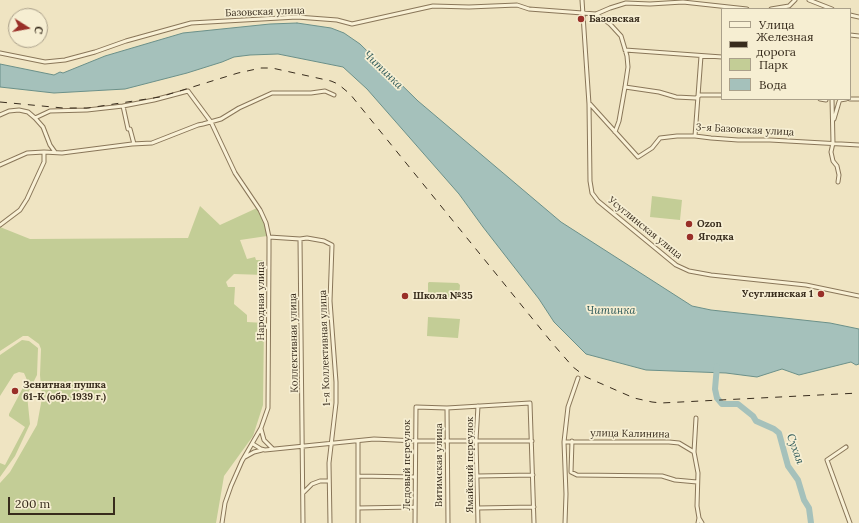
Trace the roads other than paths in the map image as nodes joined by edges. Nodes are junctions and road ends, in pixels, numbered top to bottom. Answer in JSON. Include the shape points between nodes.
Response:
{"nodes":[{"id":1,"x":582,"y":0,"type":"edge"},
{"id":2,"x":795,"y":0,"type":"edge"},
{"id":3,"x":810,"y":0,"type":"edge"},
{"id":4,"x":738,"y":8,"type":"edge"},
{"id":5,"x":776,"y":8,"type":"edge"},
{"id":6,"x":830,"y":8,"type":"edge"},
{"id":7,"x":583,"y":13,"type":"junction"},
{"id":8,"x":596,"y":14,"type":"junction"},
{"id":9,"x":625,"y":50,"type":"junction"},
{"id":10,"x":0,"y":53,"type":"edge"},
{"id":11,"x":701,"y":56,"type":"junction"},
{"id":12,"x":721,"y":56,"type":"edge"},
{"id":13,"x":625,"y":87,"type":"junction"},
{"id":14,"x":334,"y":95,"type":"dead end"},
{"id":15,"x":721,"y":95,"type":"edge"},
{"id":16,"x":698,"y":96,"type":"junction"},
{"id":17,"x":832,"y":100,"type":"edge"},
{"id":18,"x":840,"y":100,"type":"edge"},
{"id":19,"x":589,"y":104,"type":"junction"},
{"id":20,"x":123,"y":106,"type":"junction"},
{"id":21,"x":0,"y":115,"type":"edge"},
{"id":22,"x":35,"y":118,"type":"junction"},
{"id":23,"x":211,"y":122,"type":"junction"},
{"id":24,"x":833,"y":122,"type":"junction"},
{"id":25,"x":615,"y":132,"type":"junction"},
{"id":26,"x":695,"y":136,"type":"junction"},
{"id":27,"x":833,"y":143,"type":"junction"},
{"id":28,"x":134,"y":144,"type":"junction"},
{"id":29,"x":859,"y":144,"type":"edge"},
{"id":30,"x":44,"y":152,"type":"junction"},
{"id":31,"x":55,"y":152,"type":"junction"},
{"id":32,"x":0,"y":165,"type":"edge"},
{"id":33,"x":838,"y":182,"type":"dead end"},
{"id":34,"x":0,"y":225,"type":"edge"},
{"id":35,"x":269,"y":237,"type":"junction"},
{"id":36,"x":300,"y":240,"type":"junction"},
{"id":37,"x":859,"y":296,"type":"edge"},
{"id":38,"x":578,"y":378,"type":"dead end"},
{"id":39,"x":478,"y":406,"type":"junction"},
{"id":40,"x":447,"y":408,"type":"junction"},
{"id":41,"x":696,"y":418,"type":"dead end"},
{"id":42,"x":261,"y":428,"type":"junction"},
{"id":43,"x":447,"y":440,"type":"junction"},
{"id":44,"x":476,"y":440,"type":"junction"},
{"id":45,"x":358,"y":441,"type":"junction"},
{"id":46,"x":416,"y":441,"type":"junction"},
{"id":47,"x":532,"y":441,"type":"junction"},
{"id":48,"x":572,"y":441,"type":"junction"},
{"id":49,"x":564,"y":442,"type":"junction"},
{"id":50,"x":253,"y":444,"type":"junction"},
{"id":51,"x":332,"y":444,"type":"junction"},
{"id":52,"x":303,"y":447,"type":"junction"},
{"id":53,"x":846,"y":448,"type":"dead end"},
{"id":54,"x":273,"y":449,"type":"junction"},
{"id":55,"x":265,"y":450,"type":"junction"},
{"id":56,"x":694,"y":452,"type":"junction"},
{"id":57,"x":244,"y":458,"type":"junction"},
{"id":58,"x":533,"y":475,"type":"junction"},
{"id":59,"x":358,"y":476,"type":"junction"},
{"id":60,"x":478,"y":476,"type":"junction"},
{"id":61,"x":415,"y":477,"type":"junction"},
{"id":62,"x":329,"y":482,"type":"junction"},
{"id":63,"x":697,"y":482,"type":"junction"},
{"id":64,"x":303,"y":494,"type":"junction"},
{"id":65,"x":534,"y":507,"type":"junction"},
{"id":66,"x":358,"y":508,"type":"junction"},
{"id":67,"x":415,"y":508,"type":"junction"},
{"id":68,"x":478,"y":508,"type":"junction"},
{"id":69,"x":699,"y":518,"type":"junction"},
{"id":70,"x":222,"y":523,"type":"edge"},
{"id":71,"x":303,"y":523,"type":"edge"},
{"id":72,"x":330,"y":523,"type":"edge"},
{"id":73,"x":358,"y":523,"type":"edge"},
{"id":74,"x":415,"y":523,"type":"edge"},
{"id":75,"x":448,"y":523,"type":"edge"},
{"id":76,"x":478,"y":523,"type":"edge"},
{"id":77,"x":534,"y":523,"type":"edge"},
{"id":78,"x":565,"y":523,"type":"edge"},
{"id":79,"x":698,"y":523,"type":"edge"},
{"id":80,"x":702,"y":523,"type":"edge"},
{"id":81,"x":850,"y":523,"type":"edge"}],
"edges":[{"from":1,"to":7,"type":"street","name":"Усуглинская улица"},
{"from":2,"to":5,"type":"street","via":[[789,6]]},
{"from":3,"to":6,"type":"street"},
{"from":4,"to":8,"type":"street","name":"Базовская улица","via":[[683,2],[626,3]]},
{"from":7,"to":8,"type":"street","name":"Базовская улица"},
{"from":7,"to":10,"type":"street","name":"Базовская улица","via":[[529,9],[517,5],[433,6],[352,24],[337,20],[297,17],[191,23],[65,60],[45,62]]},
{"from":7,"to":19,"type":"street","name":"Усуглинская улица"},
{"from":8,"to":9,"type":"street","via":[[621,36]]},
{"from":9,"to":11,"type":"street"},
{"from":9,"to":13,"type":"street","via":[[628,67]]},
{"from":11,"to":12,"type":"street"},
{"from":11,"to":16,"type":"street"},
{"from":13,"to":16,"type":"street","via":[[676,97]]},
{"from":13,"to":25,"type":"street"},
{"from":14,"to":23,"type":"street","via":[[325,91],[272,93]]},
{"from":15,"to":16,"type":"street"},
{"from":16,"to":26,"type":"street"},
{"from":17,"to":24,"type":"street"},
{"from":18,"to":24,"type":"street"},
{"from":19,"to":25,"type":"street"},
{"from":19,"to":37,"type":"street","name":"Усуглинская улица","via":[[592,193],[598,201],[676,265],[711,275],[806,285]]},
{"from":20,"to":22,"type":"street","via":[[50,111]]},
{"from":20,"to":23,"type":"street","name":"Народная улица","via":[[188,91]]},
{"from":20,"to":28,"type":"street"},
{"from":21,"to":22,"type":"street","via":[[19,110],[28,112]]},
{"from":22,"to":31,"type":"street","via":[[43,127]]},
{"from":23,"to":28,"type":"street","via":[[152,142]]},
{"from":23,"to":35,"type":"street","name":"Народная улица","via":[[235,173],[260,210]]},
{"from":24,"to":27,"type":"street"},
{"from":25,"to":26,"type":"street","name":"3-я Базовская улица","via":[[638,157],[652,148],[660,138]]},
{"from":26,"to":27,"type":"street","name":"3-я Базовская улица"},
{"from":27,"to":29,"type":"street","name":"3-я Базовская улица"},
{"from":27,"to":33,"type":"street","via":[[831,152],[837,166]]},
{"from":28,"to":31,"type":"street"},
{"from":30,"to":31,"type":"street"},
{"from":30,"to":32,"type":"street","via":[[27,153]]},
{"from":30,"to":34,"type":"street","via":[[44,162],[27,199],[20,210]]},
{"from":35,"to":36,"type":"street"},
{"from":35,"to":42,"type":"street","name":"Народная улица","via":[[268,408]]},
{"from":36,"to":51,"type":"street","name":"1-я Коллективная улица","via":[[307,238],[324,241],[332,246],[330,301],[336,382]]},
{"from":36,"to":52,"type":"street","name":"Коллективная улица"},
{"from":38,"to":49,"type":"street","via":[[568,407]]},
{"from":39,"to":40,"type":"street"},
{"from":39,"to":44,"type":"street","name":"Ямайский переулок"},
{"from":39,"to":47,"type":"street","via":[[530,403]]},
{"from":40,"to":43,"type":"street","name":"Витимская улица"},
{"from":40,"to":46,"type":"street","name":"Ледовый переулок","via":[[416,407]]},
{"from":41,"to":56,"type":"street"},
{"from":42,"to":50,"type":"street","name":"Народная улица"},
{"from":42,"to":54,"type":"street","via":[[264,440]]},
{"from":43,"to":44,"type":"street"},
{"from":43,"to":46,"type":"street"},
{"from":43,"to":75,"type":"street","name":"Витимская улица"},
{"from":44,"to":47,"type":"street"},
{"from":44,"to":60,"type":"street","name":"Ямайский переулок"},
{"from":45,"to":46,"type":"street"},
{"from":45,"to":51,"type":"street"},
{"from":45,"to":59,"type":"street"},
{"from":46,"to":61,"type":"street","name":"Ледовый переулок"},
{"from":47,"to":58,"type":"street"},
{"from":48,"to":49,"type":"street","name":"улица Калинина"},
{"from":48,"to":56,"type":"street","name":"улица Калинина","via":[[669,442],[679,443]]},
{"from":48,"to":63,"type":"street","via":[[571,472],[577,475],[662,476]]},
{"from":49,"to":78,"type":"street"},
{"from":50,"to":55,"type":"street"},
{"from":50,"to":57,"type":"street","name":"Народная улица"},
{"from":51,"to":52,"type":"street"},
{"from":51,"to":62,"type":"street","name":"1-я Коллективная улица"},
{"from":52,"to":54,"type":"street"},
{"from":52,"to":64,"type":"street","name":"Коллективная улица"},
{"from":53,"to":81,"type":"street","via":[[827,460]]},
{"from":54,"to":55,"type":"street"},
{"from":55,"to":57,"type":"street","via":[[254,452]]},
{"from":56,"to":63,"type":"street"},
{"from":57,"to":70,"type":"street","name":"Народная улица","via":[[225,503]]},
{"from":58,"to":60,"type":"street"},
{"from":58,"to":65,"type":"street"},
{"from":59,"to":61,"type":"street"},
{"from":59,"to":66,"type":"street"},
{"from":60,"to":68,"type":"street","name":"Ямайский переулок"},
{"from":61,"to":67,"type":"street","name":"Ледовый переулок"},
{"from":62,"to":64,"type":"street","via":[[320,481],[312,484]]},
{"from":62,"to":72,"type":"street","name":"1-я Коллективная улица"},
{"from":63,"to":69,"type":"street"},
{"from":64,"to":71,"type":"street","name":"Коллективная улица"},
{"from":65,"to":68,"type":"street"},
{"from":65,"to":77,"type":"street"},
{"from":66,"to":67,"type":"street"},
{"from":66,"to":73,"type":"street"},
{"from":67,"to":74,"type":"street","name":"Ледовый переулок"},
{"from":68,"to":76,"type":"street","name":"Ямайский переулок"},
{"from":69,"to":79,"type":"street"},
{"from":69,"to":80,"type":"street"}]}
